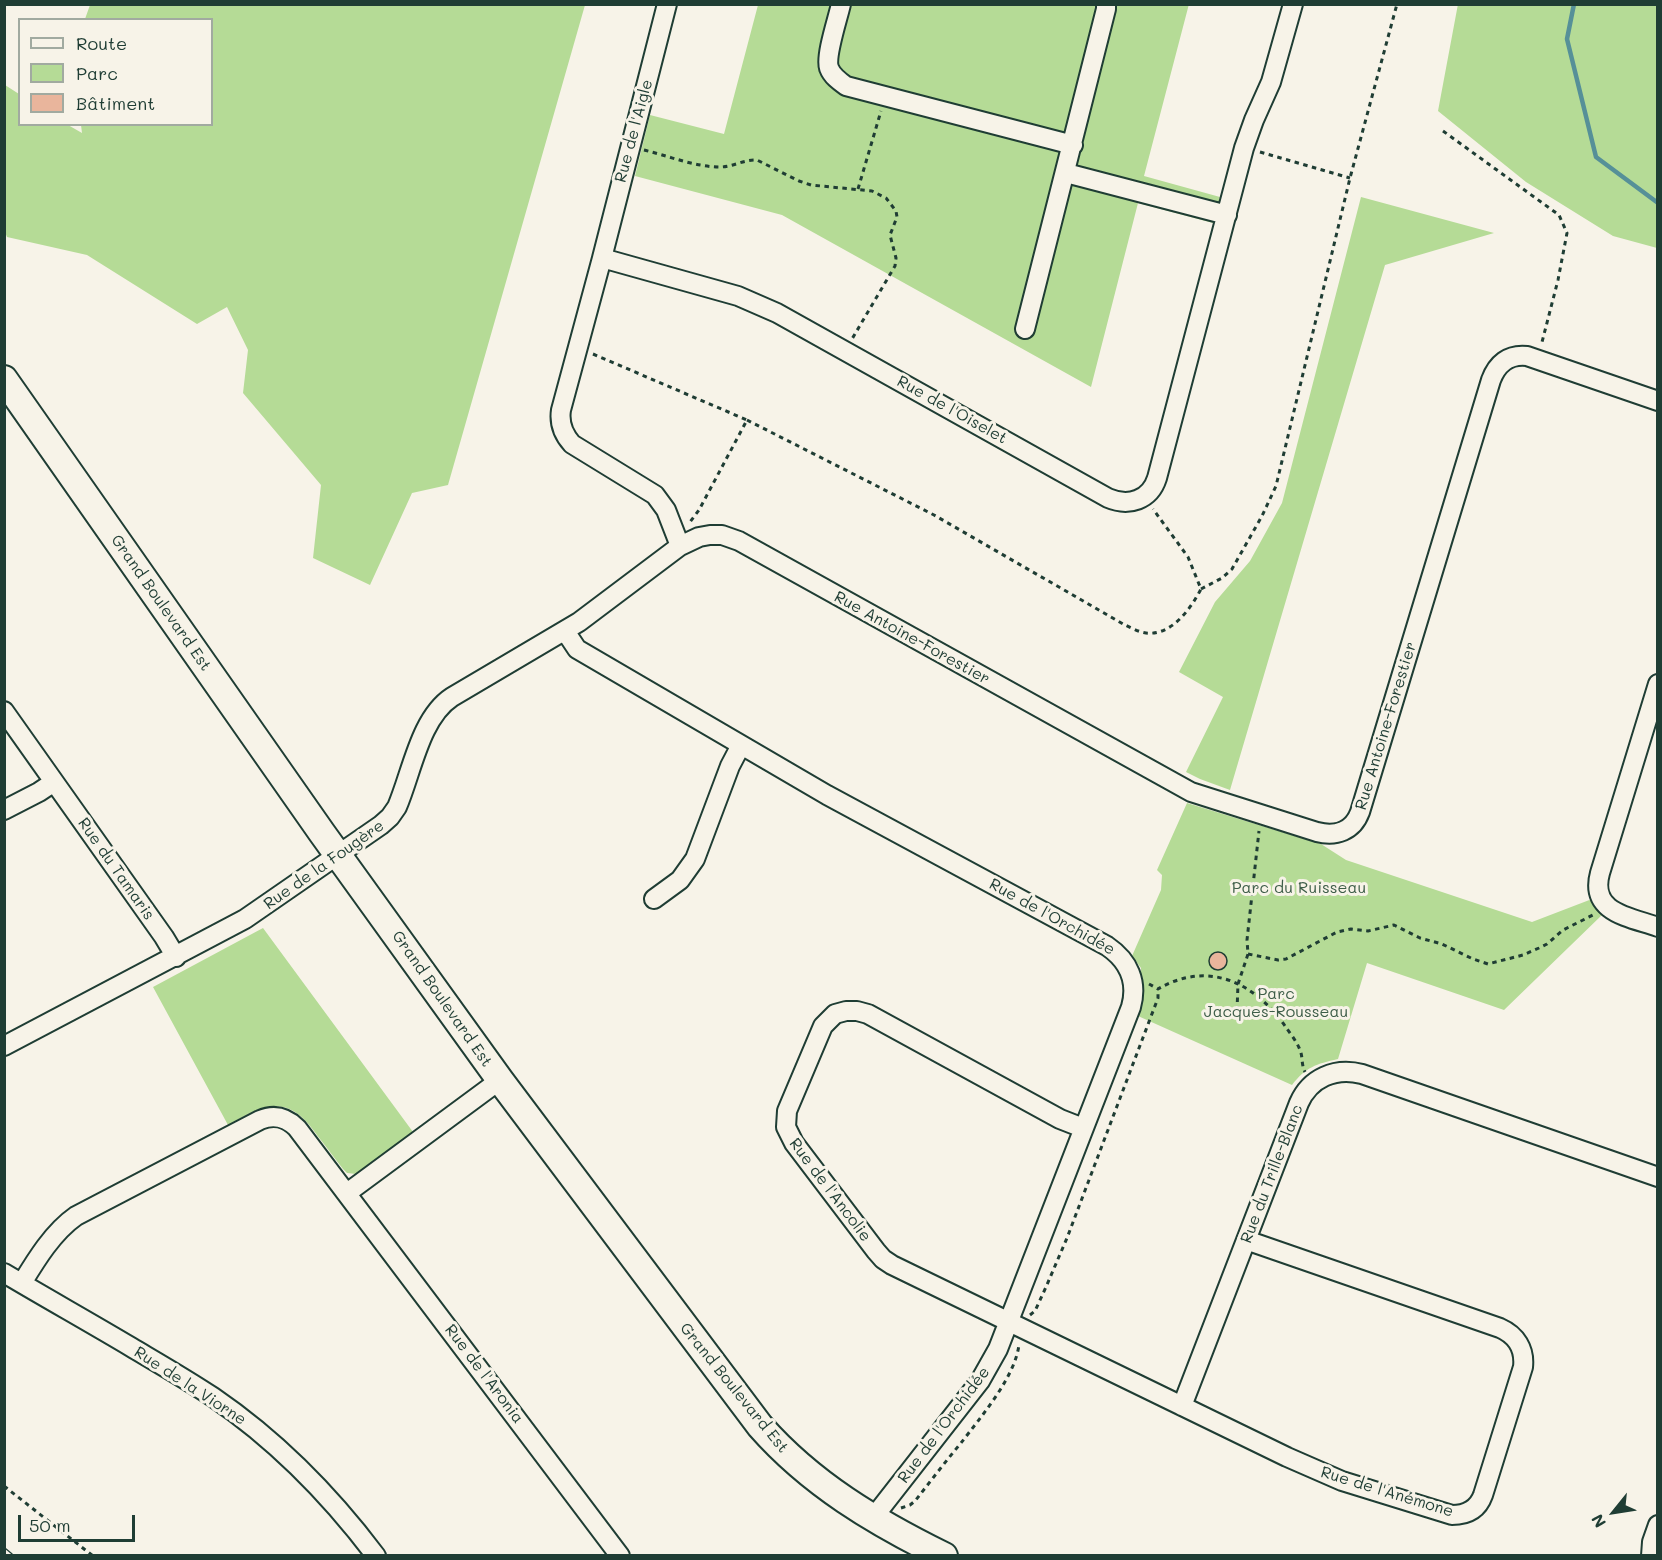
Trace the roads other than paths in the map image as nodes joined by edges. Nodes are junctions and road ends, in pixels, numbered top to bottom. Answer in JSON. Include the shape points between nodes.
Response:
{"nodes":[{"id":1,"x":667,"y":4,"type":"edge"},
{"id":2,"x":841,"y":4,"type":"edge"},
{"id":3,"x":1106,"y":4,"type":"edge"},
{"id":4,"x":1293,"y":4,"type":"edge"},
{"id":5,"x":1072,"y":145,"type":"junction"},
{"id":6,"x":1065,"y":174,"type":"junction"},
{"id":7,"x":1227,"y":215,"type":"junction"},
{"id":8,"x":602,"y":258,"type":"junction"},
{"id":9,"x":1025,"y":329,"type":"dead end"},
{"id":10,"x":4,"y":379,"type":"edge"},
{"id":11,"x":1658,"y":401,"type":"edge"},
{"id":12,"x":732,"y":538,"type":"joint"},
{"id":13,"x":680,"y":546,"type":"junction"},
{"id":14,"x":565,"y":631,"type":"junction"},
{"id":15,"x":1658,"y":684,"type":"edge"},
{"id":16,"x":4,"y":711,"type":"edge"},
{"id":17,"x":741,"y":745,"type":"junction"},
{"id":18,"x":54,"y":782,"type":"junction"},
{"id":19,"x":4,"y":810,"type":"edge"},
{"id":20,"x":338,"y":854,"type":"junction"},
{"id":21,"x":654,"y":899,"type":"dead end"},
{"id":22,"x":1658,"y":927,"type":"edge"},
{"id":23,"x":176,"y":957,"type":"junction"},
{"id":24,"x":4,"y":1046,"type":"edge"},
{"id":25,"x":500,"y":1080,"type":"junction"},
{"id":26,"x":1083,"y":1128,"type":"junction"},
{"id":27,"x":1658,"y":1177,"type":"edge"},
{"id":28,"x":347,"y":1193,"type":"junction"},
{"id":29,"x":1246,"y":1240,"type":"junction"},
{"id":30,"x":4,"y":1273,"type":"edge"},
{"id":31,"x":22,"y":1283,"type":"junction"},
{"id":32,"x":1009,"y":1322,"type":"junction"},
{"id":33,"x":1182,"y":1406,"type":"junction"},
{"id":34,"x":873,"y":1518,"type":"junction"},
{"id":35,"x":1658,"y":1525,"type":"edge"},
{"id":36,"x":611,"y":1552,"type":"edge"},
{"id":37,"x":376,"y":1556,"type":"edge"},
{"id":38,"x":944,"y":1556,"type":"edge"},
{"id":39,"x":1651,"y":1556,"type":"edge"}],
"edges":[{"from":1,"to":8,"type":"street","name":"Rue de l'Aigle"},
{"from":2,"to":5,"type":"street","via":[[827,58],[829,68],[846,86]]},
{"from":3,"to":5,"type":"street"},
{"from":4,"to":7,"type":"street","via":[[1271,82],[1244,148]]},
{"from":5,"to":6,"type":"street"},
{"from":6,"to":7,"type":"street"},
{"from":6,"to":9,"type":"street"},
{"from":7,"to":8,"type":"street","name":"Rue de l'Oiselet","via":[[1157,478],[1145,496],[1130,502],[1108,498],[748,299]]},
{"from":8,"to":13,"type":"street","via":[[561,426],[577,447],[655,495],[666,510]]},
{"from":10,"to":20,"type":"street","name":"Grand Boulevard Est"},
{"from":11,"to":12,"type":"street","name":"Rue Antoine-Forestier","via":[[1527,356],[1512,357],[1499,365],[1358,817],[1348,828],[1329,835],[1191,792]]},
{"from":12,"to":13,"type":"street","name":"Rue de la Fougère","via":[[710,535]]},
{"from":13,"to":14,"type":"street","name":"Rue de la Fougère"},
{"from":14,"to":17,"type":"street","name":"Rue de l'Orchidée","via":[[577,649]]},
{"from":14,"to":20,"type":"street","name":"Rue de la Fougère","via":[[441,706],[428,723],[394,812]]},
{"from":15,"to":22,"type":"street","via":[[1598,882],[1605,904],[1617,913]]},
{"from":16,"to":18,"type":"street","name":"Rue du Tamaris"},
{"from":17,"to":21,"type":"street","via":[[695,858],[680,880]]},
{"from":17,"to":26,"type":"street","name":"Rue de l'Orchidée","via":[[1105,945],[1122,958],[1133,982],[1132,1001]]},
{"from":18,"to":19,"type":"street"},
{"from":18,"to":23,"type":"street","name":"Rue du Tamaris"},
{"from":20,"to":23,"type":"street","name":"Rue de la Fougère","via":[[258,911]]},
{"from":20,"to":25,"type":"street","name":"Grand Boulevard Est"},
{"from":23,"to":24,"type":"street","name":"Rue de la Fougère"},
{"from":25,"to":28,"type":"street"},
{"from":25,"to":34,"type":"street","name":"Grand Boulevard Est","via":[[775,1444],[836,1495]]},
{"from":26,"to":32,"type":"street","name":"Rue de l'Orchidée"},
{"from":26,"to":32,"type":"street","name":"Rue de l'Ancolie","via":[[868,1014],[851,1010],[835,1014],[823,1026],[788,1106],[785,1122],[790,1136],[879,1255]]},
{"from":27,"to":29,"type":"street","name":"Rue du Trille-Blanc","via":[[1362,1074],[1337,1072],[1314,1083],[1302,1097]]},
{"from":28,"to":31,"type":"street","name":"Rue de l'Aronia","via":[[294,1124],[280,1117],[264,1118],[76,1216],[46,1248]]},
{"from":28,"to":36,"type":"street","name":"Rue de l'Aronia"},
{"from":29,"to":33,"type":"street","name":"Rue du Trille-Blanc"},
{"from":29,"to":33,"type":"street","name":"Rue de l'Anémone","via":[[1500,1328],[1513,1337],[1522,1351],[1523,1367],[1482,1500],[1462,1515],[1428,1508],[1327,1475]]},
{"from":30,"to":31,"type":"street","name":"Rue de la Viorne"},
{"from":31,"to":37,"type":"street","name":"Rue de la Viorne","via":[[186,1379],[245,1421],[314,1482]]},
{"from":32,"to":33,"type":"street","name":"Rue de l'Anémone"},
{"from":32,"to":34,"type":"street","name":"Rue de l'Orchidée","via":[[980,1381]]},
{"from":34,"to":38,"type":"street","name":"Grand Boulevard Est"},
{"from":35,"to":39,"type":"street"}]}
